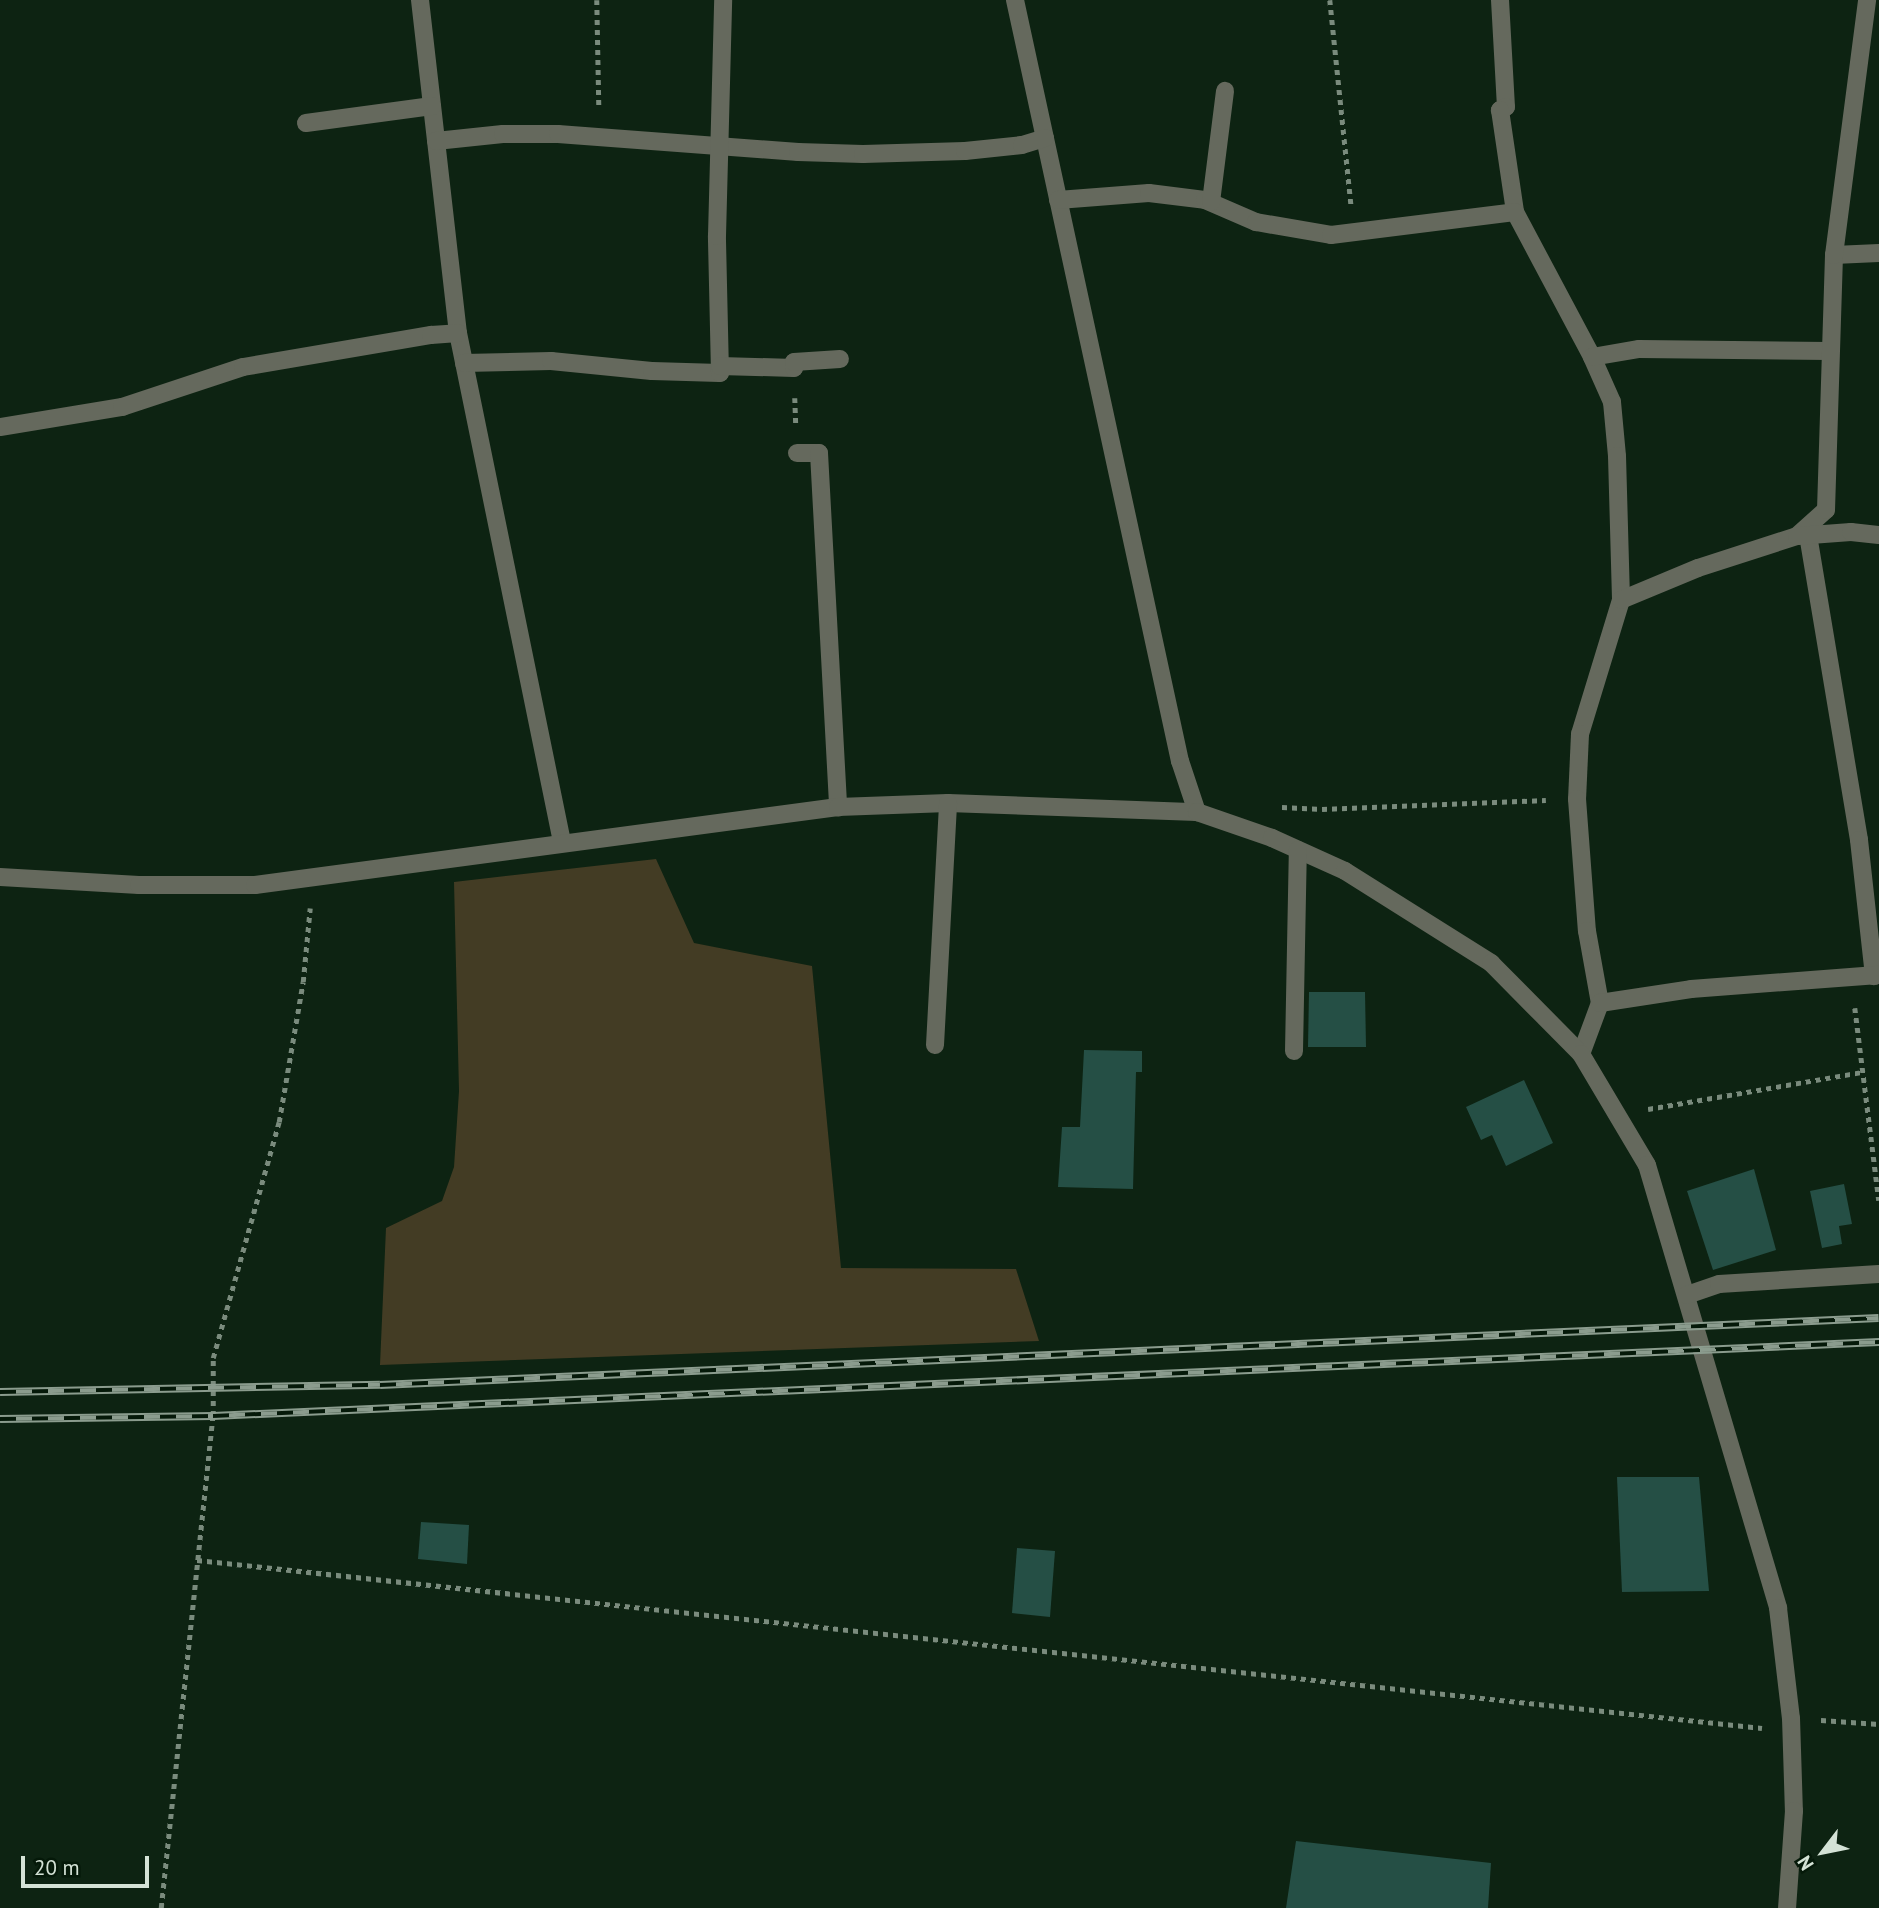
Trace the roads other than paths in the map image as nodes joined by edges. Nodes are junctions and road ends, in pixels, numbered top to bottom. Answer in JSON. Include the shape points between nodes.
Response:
{"nodes":[{"id":1,"x":420,"y":0,"type":"edge"},
{"id":2,"x":723,"y":0,"type":"edge"},
{"id":3,"x":1015,"y":0,"type":"edge"},
{"id":4,"x":1500,"y":0,"type":"edge"},
{"id":5,"x":1867,"y":0,"type":"edge"},
{"id":6,"x":1225,"y":91,"type":"dead end"},
{"id":7,"x":432,"y":106,"type":"junction"},
{"id":8,"x":306,"y":123,"type":"dead end"},
{"id":9,"x":1045,"y":138,"type":"junction"},
{"id":10,"x":436,"y":141,"type":"junction"},
{"id":11,"x":719,"y":146,"type":"junction"},
{"id":12,"x":1058,"y":200,"type":"junction"},
{"id":13,"x":1211,"y":202,"type":"junction"},
{"id":14,"x":1515,"y":212,"type":"junction"},
{"id":15,"x":1879,"y":253,"type":"edge"},
{"id":16,"x":1834,"y":255,"type":"junction"},
{"id":17,"x":458,"y":333,"type":"junction"},
{"id":18,"x":1829,"y":351,"type":"junction"},
{"id":19,"x":1592,"y":357,"type":"junction"},
{"id":20,"x":839,"y":359,"type":"dead end"},
{"id":21,"x":464,"y":363,"type":"junction"},
{"id":22,"x":720,"y":366,"type":"junction"},
{"id":23,"x":0,"y":427,"type":"edge"},
{"id":24,"x":797,"y":453,"type":"road end"},
{"id":25,"x":1802,"y":535,"type":"junction"},
{"id":26,"x":1879,"y":535,"type":"edge"},
{"id":27,"x":1621,"y":600,"type":"junction"},
{"id":28,"x":948,"y":803,"type":"junction"},
{"id":29,"x":838,"y":807,"type":"junction"},
{"id":30,"x":1197,"y":812,"type":"junction"},
{"id":31,"x":562,"y":842,"type":"junction"},
{"id":32,"x":1298,"y":850,"type":"junction"},
{"id":33,"x":0,"y":877,"type":"edge"},
{"id":34,"x":1877,"y":976,"type":"edge"},
{"id":35,"x":1600,"y":1003,"type":"junction"},
{"id":36,"x":935,"y":1045,"type":"dead end"},
{"id":37,"x":1294,"y":1051,"type":"dead end"},
{"id":38,"x":1581,"y":1054,"type":"junction"},
{"id":39,"x":1879,"y":1274,"type":"edge"},
{"id":40,"x":1687,"y":1295,"type":"junction"},
{"id":41,"x":1787,"y":1908,"type":"edge"}],
"edges":[{"from":1,"to":7,"type":"street"},
{"from":2,"to":11,"type":"street"},
{"from":3,"to":9,"type":"street"},
{"from":4,"to":14,"type":"street","via":[[1506,107],[1500,110]]},
{"from":5,"to":16,"type":"street"},
{"from":6,"to":13,"type":"street"},
{"from":7,"to":8,"type":"street"},
{"from":7,"to":10,"type":"street"},
{"from":9,"to":11,"type":"street","via":[[965,151],[863,154]]},
{"from":9,"to":12,"type":"street"},
{"from":10,"to":11,"type":"street","via":[[503,134]]},
{"from":10,"to":17,"type":"street"},
{"from":11,"to":22,"type":"street"},
{"from":12,"to":13,"type":"street","via":[[1149,193]]},
{"from":12,"to":30,"type":"street","via":[[1180,761]]},
{"from":13,"to":14,"type":"street","via":[[1256,222],[1331,235]]},
{"from":14,"to":19,"type":"street"},
{"from":15,"to":16,"type":"street"},
{"from":16,"to":18,"type":"street"},
{"from":17,"to":21,"type":"street"},
{"from":17,"to":23,"type":"street","via":[[243,367],[122,407]]},
{"from":18,"to":19,"type":"street","via":[[1639,349]]},
{"from":18,"to":25,"type":"street","via":[[1826,510]]},
{"from":19,"to":27,"type":"street","via":[[1612,402]]},
{"from":20,"to":22,"type":"street","via":[[794,362],[794,368]]},
{"from":21,"to":22,"type":"street","via":[[551,361],[720,373]]},
{"from":21,"to":31,"type":"street"},
{"from":24,"to":29,"type":"street","via":[[819,453]]},
{"from":25,"to":26,"type":"street"},
{"from":25,"to":27,"type":"street","via":[[1698,568]]},
{"from":25,"to":34,"type":"street","via":[[1859,841]]},
{"from":27,"to":35,"type":"street","via":[[1580,734],[1577,799],[1587,931]]},
{"from":28,"to":29,"type":"street"},
{"from":28,"to":30,"type":"street"},
{"from":28,"to":36,"type":"street"},
{"from":29,"to":31,"type":"street"},
{"from":30,"to":32,"type":"street"},
{"from":31,"to":33,"type":"street","via":[[255,885],[139,885]]},
{"from":32,"to":37,"type":"street"},
{"from":32,"to":38,"type":"street","via":[[1345,871],[1491,963]]},
{"from":34,"to":35,"type":"street","via":[[1691,989]]},
{"from":35,"to":38,"type":"street"},
{"from":38,"to":40,"type":"street","via":[[1647,1166]]},
{"from":39,"to":40,"type":"street","via":[[1719,1284]]},
{"from":40,"to":41,"type":"street","via":[[1778,1608],[1794,1811]]}]}
